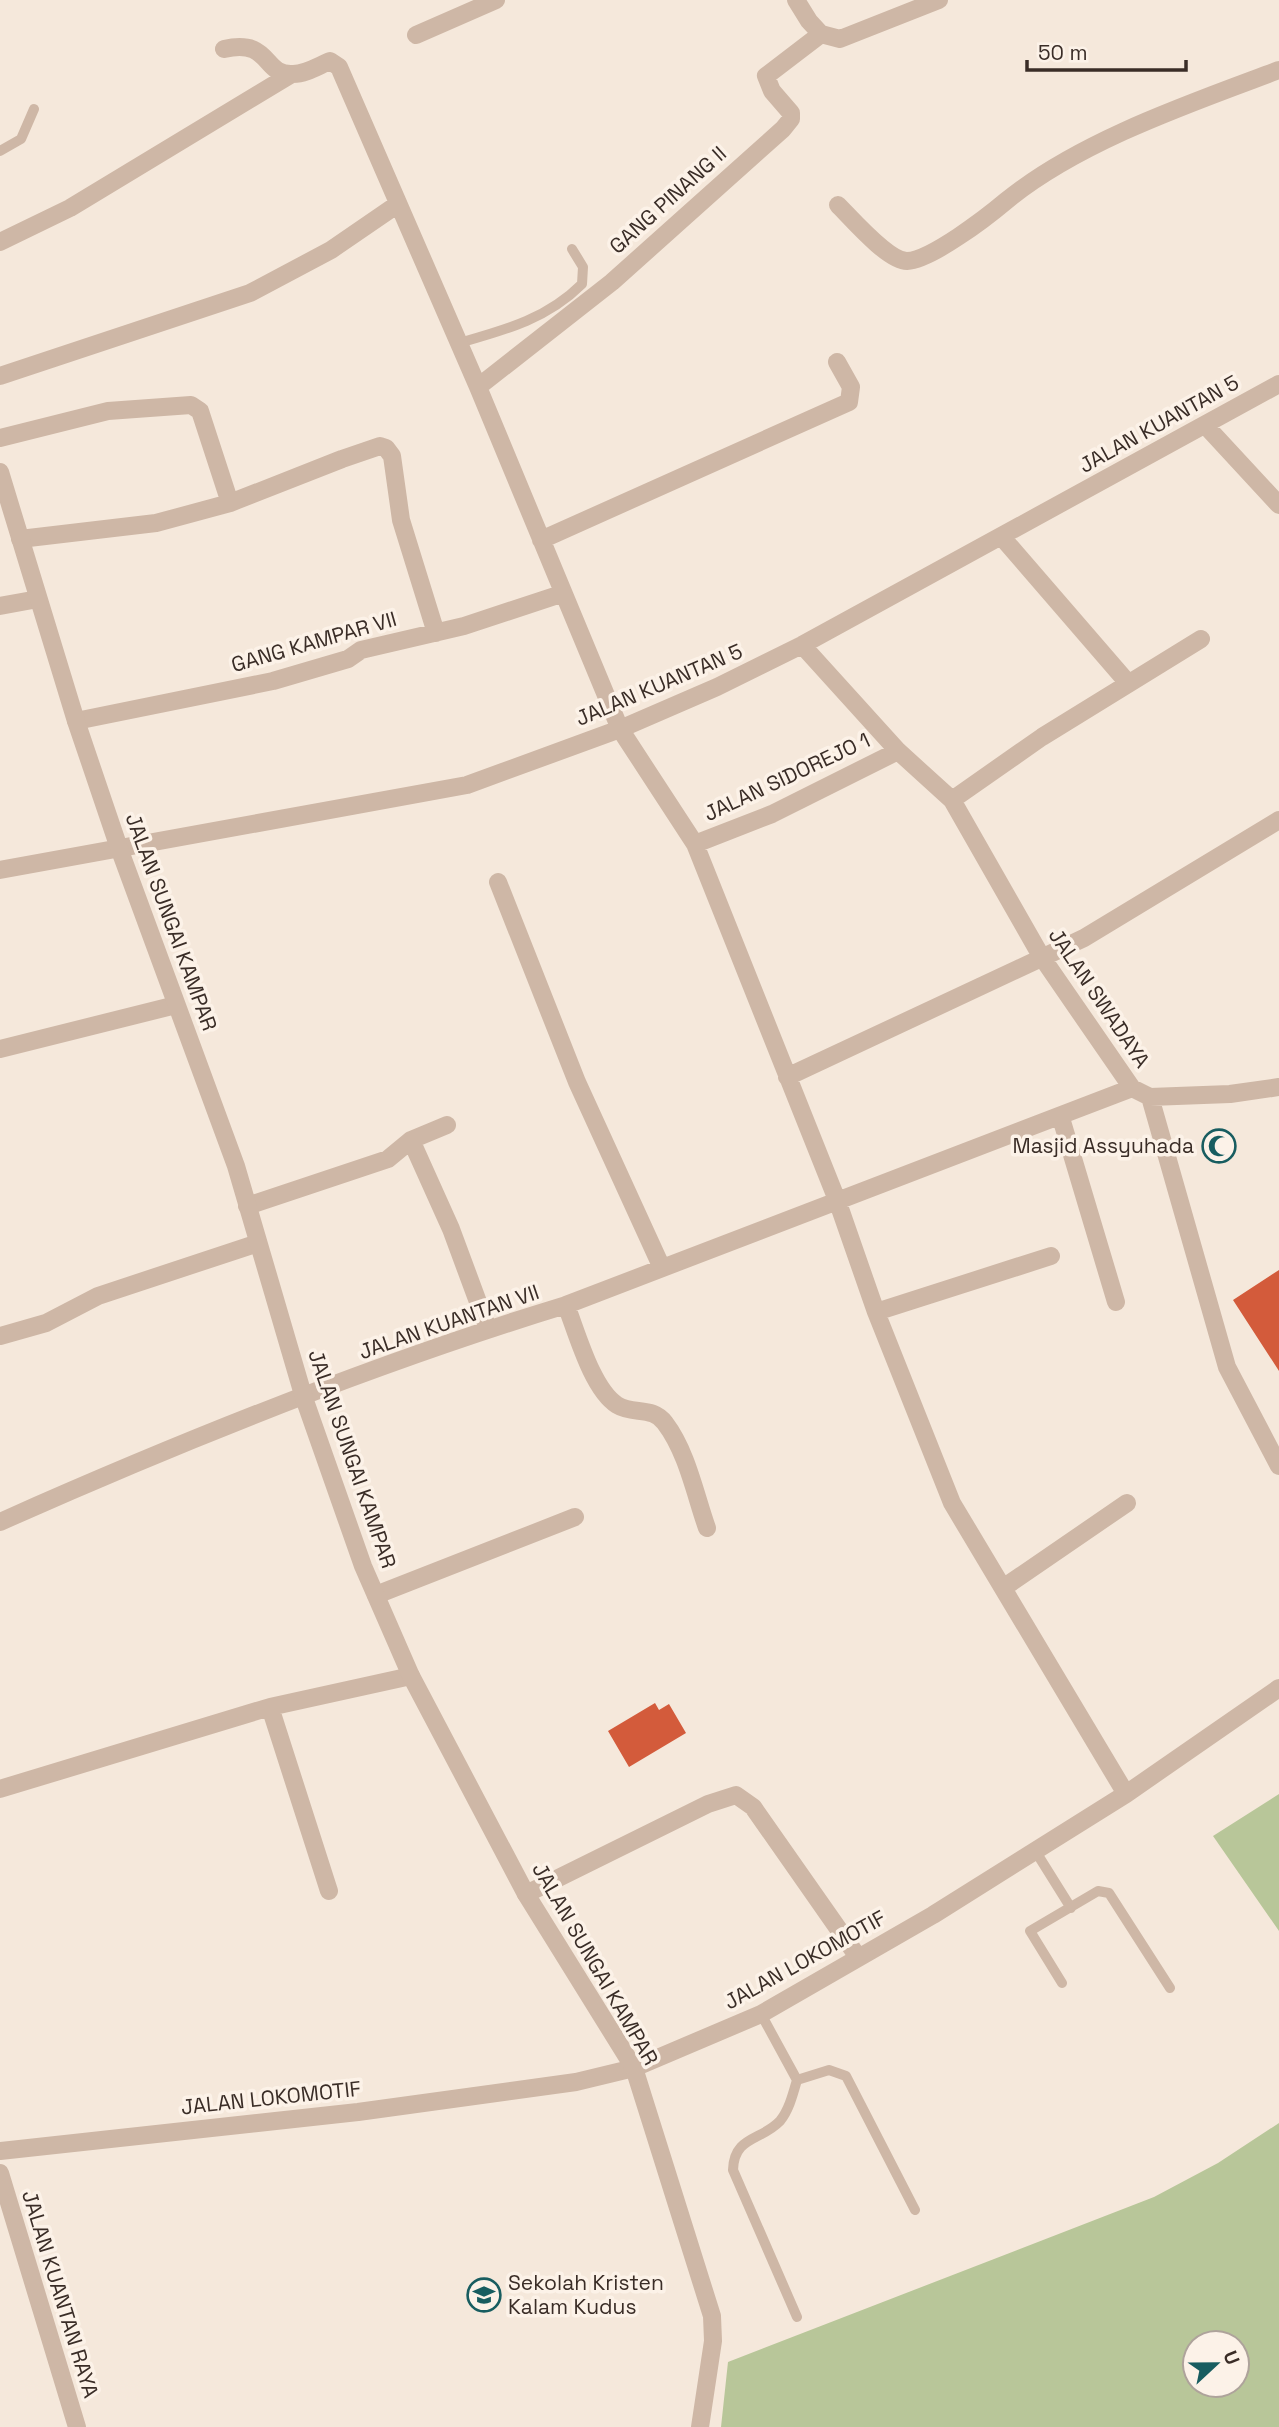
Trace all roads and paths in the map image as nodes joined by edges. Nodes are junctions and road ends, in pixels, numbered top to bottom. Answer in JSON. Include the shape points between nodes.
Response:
{"nodes":[{"id":1,"x":496,"y":0,"type":"edge"},
{"id":2,"x":796,"y":0,"type":"edge"},
{"id":3,"x":939,"y":0,"type":"edge"},
{"id":4,"x":821,"y":34,"type":"junction"},
{"id":5,"x":416,"y":35,"type":"dead end"},
{"id":6,"x":224,"y":49,"type":"dead end"},
{"id":7,"x":1279,"y":69,"type":"edge"},
{"id":8,"x":290,"y":75,"type":"junction"},
{"id":9,"x":34,"y":109,"type":"dead end"},
{"id":10,"x":0,"y":150,"type":"edge"},
{"id":11,"x":398,"y":204,"type":"junction"},
{"id":12,"x":838,"y":205,"type":"dead end"},
{"id":13,"x":0,"y":242,"type":"edge"},
{"id":14,"x":572,"y":249,"type":"dead end"},
{"id":15,"x":459,"y":343,"type":"junction"},
{"id":16,"x":837,"y":362,"type":"dead end"},
{"id":17,"x":0,"y":376,"type":"edge"},
{"id":18,"x":1279,"y":384,"type":"edge"},
{"id":19,"x":478,"y":387,"type":"junction"},
{"id":20,"x":1205,"y":425,"type":"junction"},
{"id":21,"x":0,"y":438,"type":"edge"},
{"id":22,"x":0,"y":472,"type":"edge"},
{"id":23,"x":230,"y":503,"type":"junction"},
{"id":24,"x":1279,"y":505,"type":"edge"},
{"id":25,"x":1001,"y":537,"type":"junction"},
{"id":26,"x":20,"y":539,"type":"junction"},
{"id":27,"x":541,"y":540,"type":"junction"},
{"id":28,"x":561,"y":594,"type":"junction"},
{"id":29,"x":37,"y":599,"type":"junction"},
{"id":30,"x":0,"y":606,"type":"edge"},
{"id":31,"x":436,"y":633,"type":"junction"},
{"id":32,"x":1201,"y":639,"type":"dead end"},
{"id":33,"x":802,"y":645,"type":"junction"},
{"id":34,"x":1128,"y":683,"type":"junction"},
{"id":35,"x":76,"y":721,"type":"junction"},
{"id":36,"x":620,"y":729,"type":"junction"},
{"id":37,"x":898,"y":751,"type":"junction"},
{"id":38,"x":952,"y":800,"type":"junction"},
{"id":39,"x":1279,"y":820,"type":"edge"},
{"id":40,"x":695,"y":844,"type":"junction"},
{"id":41,"x":119,"y":848,"type":"junction"},
{"id":42,"x":0,"y":870,"type":"edge"},
{"id":43,"x":498,"y":882,"type":"dead end"},
{"id":44,"x":1041,"y":956,"type":"junction"},
{"id":45,"x":176,"y":1005,"type":"junction"},
{"id":46,"x":0,"y":1049,"type":"edge"},
{"id":47,"x":787,"y":1077,"type":"junction"},
{"id":48,"x":1279,"y":1087,"type":"edge"},
{"id":49,"x":1132,"y":1088,"type":"junction"},
{"id":50,"x":1150,"y":1097,"type":"junction"},
{"id":51,"x":1061,"y":1118,"type":"junction"},
{"id":52,"x":447,"y":1125,"type":"dead end"},
{"id":53,"x":411,"y":1140,"type":"junction"},
{"id":54,"x":837,"y":1199,"type":"junction"},
{"id":55,"x":247,"y":1206,"type":"junction"},
{"id":56,"x":258,"y":1243,"type":"junction"},
{"id":57,"x":1051,"y":1256,"type":"dead end"},
{"id":58,"x":662,"y":1268,"type":"junction"},
{"id":59,"x":1116,"y":1302,"type":"dead end"},
{"id":60,"x":566,"y":1306,"type":"junction"},
{"id":61,"x":876,"y":1312,"type":"junction"},
{"id":62,"x":488,"y":1329,"type":"junction"},
{"id":63,"x":0,"y":1336,"type":"edge"},
{"id":64,"x":303,"y":1398,"type":"junction"},
{"id":65,"x":1279,"y":1466,"type":"edge"},
{"id":66,"x":1127,"y":1503,"type":"dead end"},
{"id":67,"x":575,"y":1517,"type":"dead end"},
{"id":68,"x":0,"y":1522,"type":"edge"},
{"id":69,"x":706,"y":1528,"type":"dead end"},
{"id":70,"x":1003,"y":1588,"type":"junction"},
{"id":71,"x":376,"y":1595,"type":"junction"},
{"id":72,"x":411,"y":1676,"type":"junction"},
{"id":73,"x":1279,"y":1688,"type":"edge"},
{"id":74,"x":270,"y":1707,"type":"junction"},
{"id":75,"x":0,"y":1789,"type":"edge"},
{"id":76,"x":1126,"y":1794,"type":"junction"},
{"id":77,"x":1036,"y":1852,"type":"junction"},
{"id":78,"x":329,"y":1891,"type":"dead end"},
{"id":79,"x":526,"y":1894,"type":"junction"},
{"id":80,"x":1071,"y":1908,"type":"junction"},
{"id":81,"x":858,"y":1957,"type":"junction"},
{"id":82,"x":1062,"y":1983,"type":"dead end"},
{"id":83,"x":1170,"y":1988,"type":"dead end"},
{"id":84,"x":761,"y":2014,"type":"junction"},
{"id":85,"x":634,"y":2068,"type":"junction"},
{"id":86,"x":797,"y":2080,"type":"junction"},
{"id":87,"x":0,"y":2151,"type":"edge"},
{"id":88,"x":0,"y":2173,"type":"edge"},
{"id":89,"x":915,"y":2210,"type":"dead end"},
{"id":90,"x":797,"y":2317,"type":"dead end"},
{"id":91,"x":77,"y":2427,"type":"edge"},
{"id":92,"x":700,"y":2427,"type":"edge"}],
"edges":[{"from":1,"to":5,"type":"street"},
{"from":2,"to":4,"type":"street"},
{"from":3,"to":4,"type":"street","via":[[840,39]]},
{"from":4,"to":19,"type":"street","name":"GANG PINANG II","via":[[766,76],[791,113],[783,129],[612,282]]},
{"from":6,"to":8,"type":"street","via":[[243,44],[257,50],[279,72]]},
{"from":7,"to":12,"type":"street","via":[[1166,113],[1030,181],[980,222],[922,257],[894,259]]},
{"from":8,"to":11,"type":"street","via":[[330,61],[339,67]]},
{"from":8,"to":13,"type":"street","via":[[70,208]]},
{"from":9,"to":10,"type":"lane","via":[[21,139]]},
{"from":11,"to":15,"type":"street"},
{"from":11,"to":17,"type":"street","via":[[331,250],[250,293]]},
{"from":14,"to":15,"type":"lane","via":[[583,267],[582,284],[563,303],[512,328]]},
{"from":15,"to":19,"type":"street"},
{"from":16,"to":27,"type":"street","via":[[852,387],[849,402]]},
{"from":18,"to":20,"type":"street","name":"JALAN KUANTAN 5"},
{"from":19,"to":27,"type":"street"},
{"from":20,"to":24,"type":"street"},
{"from":20,"to":25,"type":"street","name":"JALAN KUANTAN 5"},
{"from":21,"to":23,"type":"street","via":[[108,411],[191,405],[200,411]]},
{"from":22,"to":26,"type":"street","name":"JALAN SUNGAI KAMPAR"},
{"from":23,"to":26,"type":"street","via":[[156,523]]},
{"from":23,"to":31,"type":"street","via":[[342,459],[386,448],[392,456],[401,520]]},
{"from":25,"to":33,"type":"street","name":"JALAN KUANTAN 5"},
{"from":25,"to":34,"type":"street"},
{"from":26,"to":29,"type":"street","name":"JALAN SUNGAI KAMPAR"},
{"from":27,"to":28,"type":"street"},
{"from":28,"to":31,"type":"street","name":"GANG KAMPAR VII"},
{"from":28,"to":36,"type":"street"},
{"from":29,"to":30,"type":"street"},
{"from":29,"to":35,"type":"street","name":"JALAN SUNGAI KAMPAR"},
{"from":31,"to":35,"type":"street","name":"GANG KAMPAR VII","via":[[361,650],[348,659],[273,681]]},
{"from":32,"to":34,"type":"street"},
{"from":33,"to":36,"type":"street","name":"JALAN KUANTAN 5"},
{"from":33,"to":37,"type":"street","name":"JALAN SWADAYA"},
{"from":34,"to":38,"type":"street"},
{"from":35,"to":41,"type":"street","name":"JALAN SUNGAI KAMPAR"},
{"from":36,"to":40,"type":"street"},
{"from":36,"to":41,"type":"street","name":"JALAN KUANTAN 5","via":[[467,785]]},
{"from":37,"to":38,"type":"street","name":"JALAN SWADAYA"},
{"from":37,"to":40,"type":"street","name":"JALAN SIDOREJO 1","via":[[772,814]]},
{"from":38,"to":44,"type":"street","name":"JALAN SWADAYA"},
{"from":39,"to":44,"type":"street","via":[[1084,938]]},
{"from":40,"to":47,"type":"street"},
{"from":41,"to":42,"type":"street","name":"JALAN KUANTAN 5"},
{"from":41,"to":45,"type":"street","name":"JALAN SUNGAI KAMPAR"},
{"from":43,"to":58,"type":"street","via":[[577,1082]]},
{"from":44,"to":47,"type":"street"},
{"from":44,"to":49,"type":"street","name":"JALAN SWADAYA"},
{"from":45,"to":46,"type":"street"},
{"from":45,"to":55,"type":"street","name":"JALAN SUNGAI KAMPAR"},
{"from":47,"to":54,"type":"street"},
{"from":48,"to":50,"type":"street"},
{"from":49,"to":50,"type":"street","name":"JALAN SWADAYA"},
{"from":49,"to":51,"type":"street","name":"JALAN KUANTAN VII"},
{"from":50,"to":65,"type":"street","name":"JALAN SWADAYA","via":[[1227,1367]]},
{"from":51,"to":54,"type":"street","name":"JALAN KUANTAN VII"},
{"from":51,"to":59,"type":"street"},
{"from":52,"to":53,"type":"street"},
{"from":53,"to":55,"type":"street","via":[[388,1158]]},
{"from":53,"to":62,"type":"street"},
{"from":54,"to":58,"type":"street","name":"JALAN KUANTAN VII"},
{"from":54,"to":61,"type":"street"},
{"from":55,"to":56,"type":"street","name":"JALAN SUNGAI KAMPAR"},
{"from":56,"to":63,"type":"street","via":[[98,1296],[46,1323]]},
{"from":56,"to":64,"type":"street","name":"JALAN SUNGAI KAMPAR"},
{"from":57,"to":61,"type":"street"},
{"from":58,"to":60,"type":"street","name":"JALAN KUANTAN VII"},
{"from":60,"to":62,"type":"street","name":"JALAN KUANTAN VII"},
{"from":60,"to":69,"type":"street","via":[[590,1364],[614,1403],[625,1409],[652,1411],[664,1420],[677,1442]]},
{"from":61,"to":70,"type":"street","via":[[952,1503]]},
{"from":62,"to":64,"type":"street","name":"JALAN KUANTAN VII"},
{"from":64,"to":68,"type":"street","name":"JALAN KUANTAN VII","via":[[172,1447]]},
{"from":64,"to":71,"type":"street","name":"JALAN SUNGAI KAMPAR"},
{"from":66,"to":70,"type":"street"},
{"from":67,"to":71,"type":"street"},
{"from":70,"to":76,"type":"street"},
{"from":71,"to":72,"type":"street","name":"JALAN SUNGAI KAMPAR"},
{"from":72,"to":74,"type":"street"},
{"from":72,"to":79,"type":"street","name":"JALAN SUNGAI KAMPAR"},
{"from":73,"to":76,"type":"street","name":"JALAN LOKOMOTIF"},
{"from":74,"to":75,"type":"street"},
{"from":74,"to":78,"type":"street"},
{"from":76,"to":77,"type":"street","name":"JALAN LOKOMOTIF"},
{"from":77,"to":80,"type":"lane"},
{"from":77,"to":81,"type":"street","name":"JALAN LOKOMOTIF"},
{"from":79,"to":81,"type":"street","via":[[708,1804],[736,1795],[753,1807]]},
{"from":79,"to":85,"type":"street","name":"JALAN SUNGAI KAMPAR"},
{"from":80,"to":82,"type":"lane","via":[[1030,1931]]},
{"from":80,"to":83,"type":"lane","via":[[1098,1891],[1109,1893]]},
{"from":81,"to":84,"type":"street","name":"JALAN LOKOMOTIF"},
{"from":84,"to":85,"type":"street","name":"JALAN LOKOMOTIF"},
{"from":84,"to":86,"type":"lane"},
{"from":85,"to":87,"type":"street","name":"JALAN LOKOMOTIF","via":[[576,2082],[358,2112]]},
{"from":85,"to":92,"type":"street","name":"JALAN SUNGAI KAMPAR","via":[[712,2316],[713,2341]]},
{"from":86,"to":89,"type":"lane","via":[[829,2070],[846,2076]]},
{"from":86,"to":90,"type":"lane","via":[[782,2118],[739,2147],[733,2170]]},
{"from":88,"to":91,"type":"street","name":"JALAN KUANTAN RAYA"}]}
